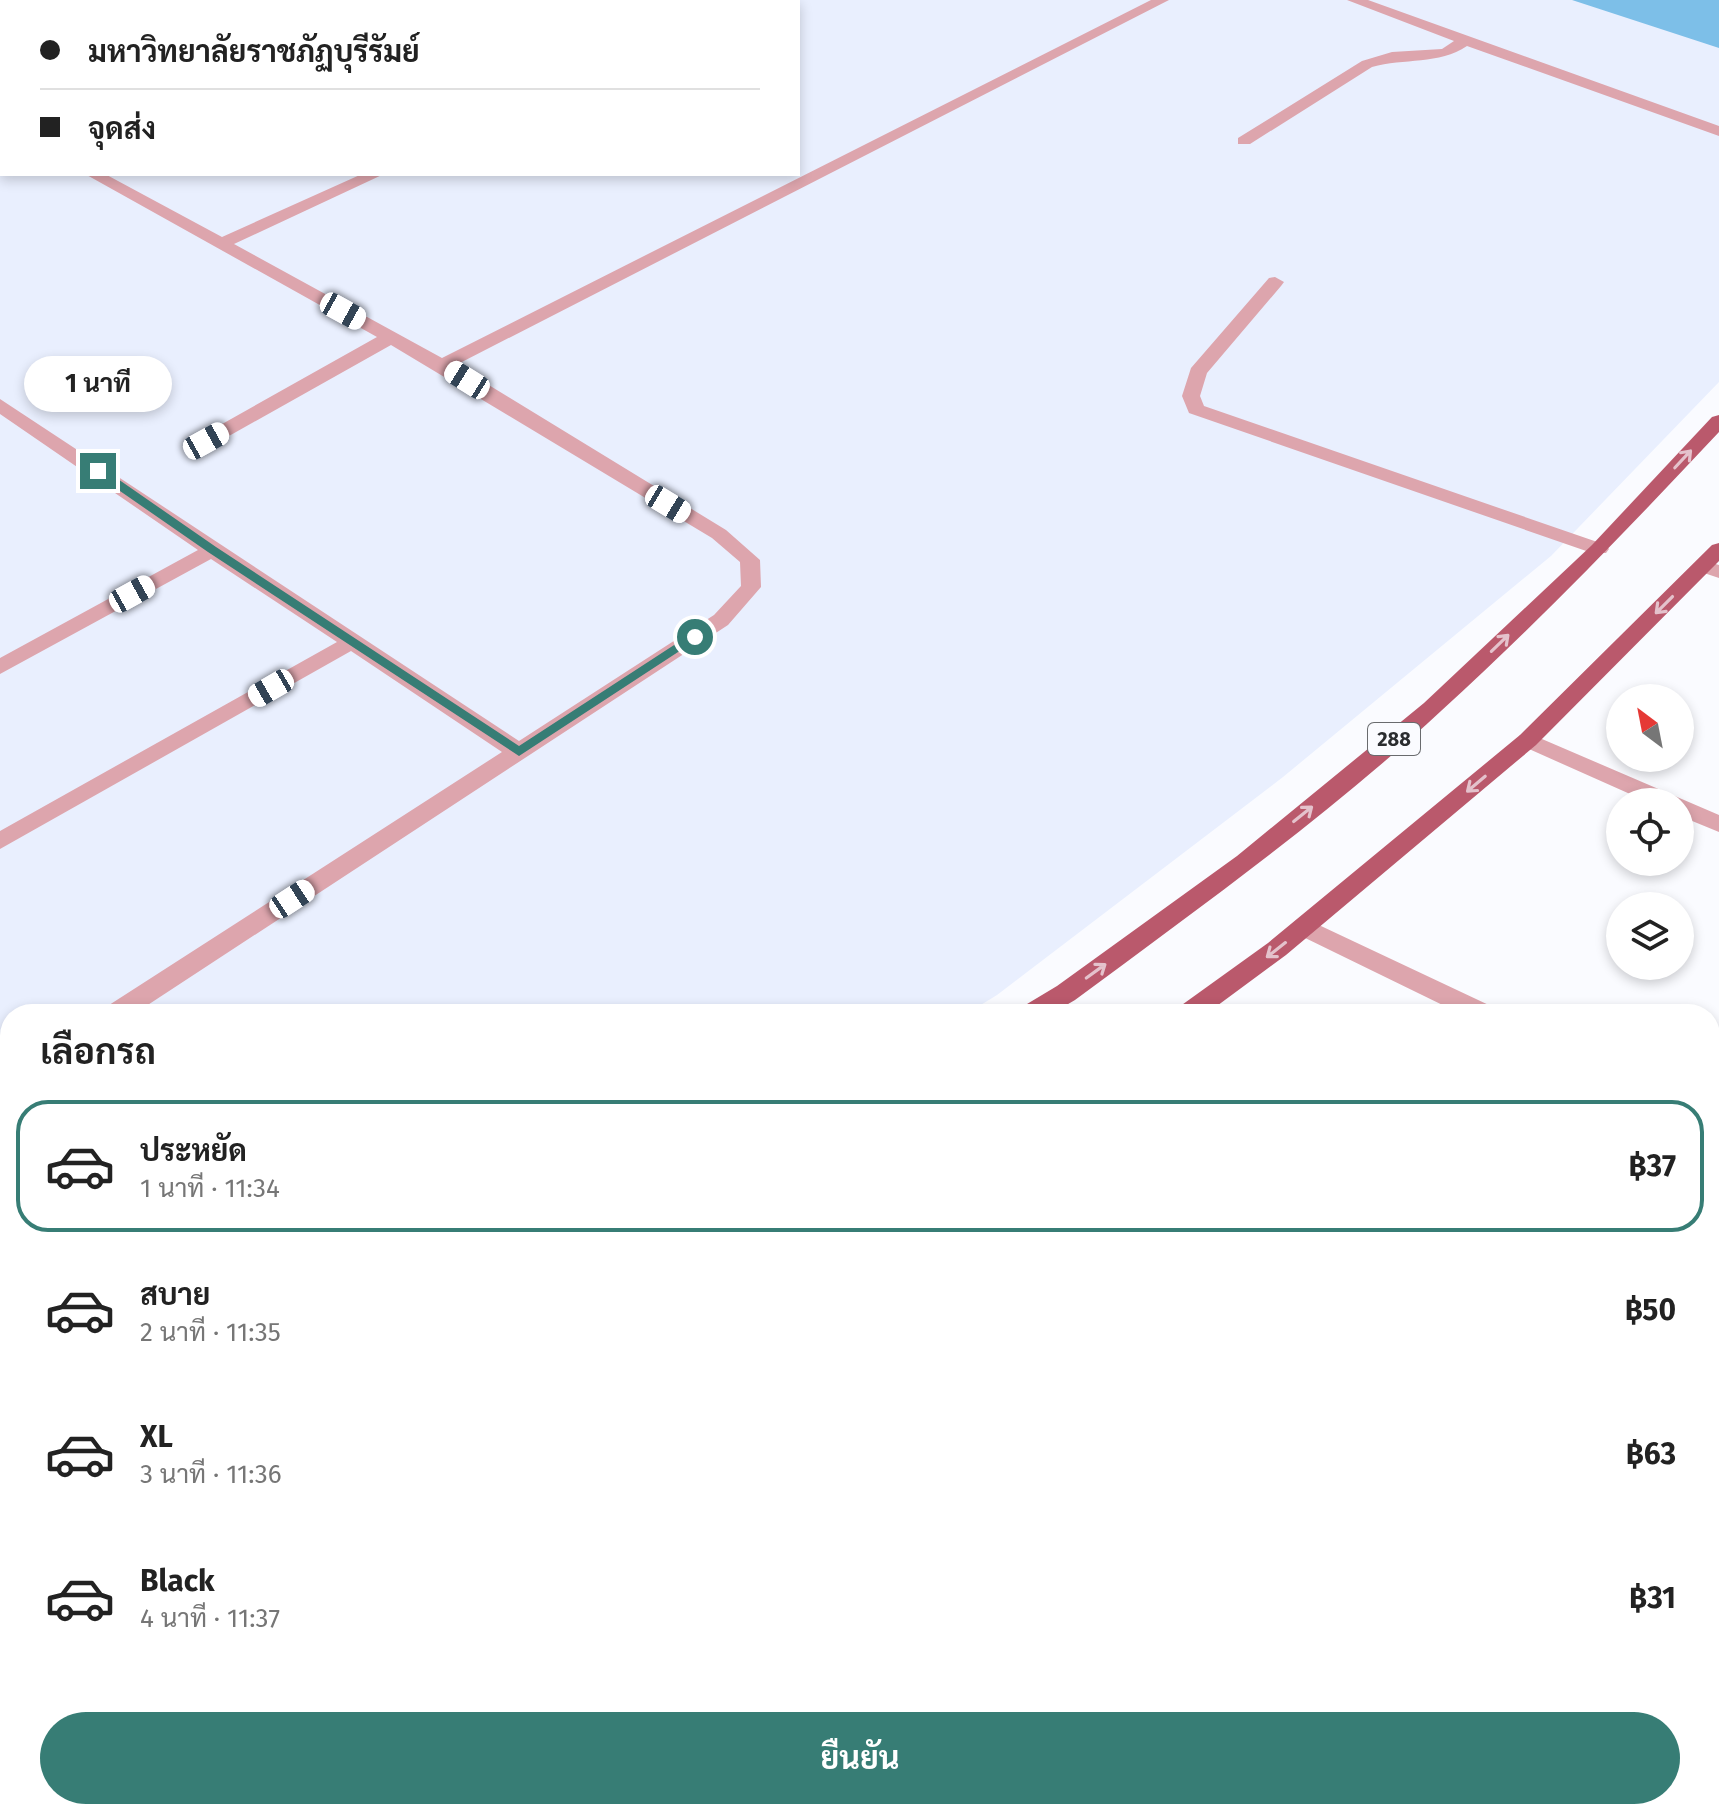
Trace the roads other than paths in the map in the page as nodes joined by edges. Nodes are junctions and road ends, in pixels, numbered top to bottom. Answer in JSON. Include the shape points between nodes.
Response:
{"nodes":[{"id":1,"x":1162,"y":0,"type":"edge"},
{"id":2,"x":1354,"y":0,"type":"edge"},
{"id":3,"x":1465,"y":40,"type":"junction"},
{"id":4,"x":1719,"y":131,"type":"edge"},
{"id":5,"x":1244,"y":141,"type":"dead end"},
{"id":6,"x":97,"y":176,"type":"edge"},
{"id":7,"x":372,"y":176,"type":"edge"},
{"id":8,"x":221,"y":244,"type":"junction"},
{"id":9,"x":1275,"y":282,"type":"dead end"},
{"id":10,"x":391,"y":337,"type":"junction"},
{"id":11,"x":442,"y":365,"type":"junction"},
{"id":12,"x":0,"y":405,"type":"edge"},
{"id":13,"x":1719,"y":421,"type":"edge"},
{"id":14,"x":206,"y":441,"type":"dead end"},
{"id":15,"x":1599,"y":549,"type":"junction"},
{"id":16,"x":1719,"y":549,"type":"edge"},
{"id":17,"x":212,"y":550,"type":"junction"},
{"id":18,"x":1711,"y":569,"type":"edge"},
{"id":19,"x":352,"y":642,"type":"junction"},
{"id":20,"x":0,"y":667,"type":"edge"},
{"id":21,"x":1528,"y":740,"type":"junction"},
{"id":22,"x":519,"y":752,"type":"junction"},
{"id":23,"x":1637,"y":788,"type":"edge"},
{"id":24,"x":1694,"y":813,"type":"edge"},
{"id":25,"x":1719,"y":824,"type":"edge"},
{"id":26,"x":0,"y":841,"type":"edge"},
{"id":27,"x":1304,"y":927,"type":"junction"},
{"id":28,"x":130,"y":1004,"type":"edge"},
{"id":29,"x":1048,"y":1004,"type":"edge"},
{"id":30,"x":1201,"y":1004,"type":"edge"},
{"id":31,"x":1463,"y":1004,"type":"edge"}],
"edges":[{"from":1,"to":11,"type":"street"},
{"from":2,"to":3,"type":"street"},
{"from":3,"to":4,"type":"street"},
{"from":3,"to":5,"type":"street","via":[[1446,53],[1367,64]]},
{"from":6,"to":8,"type":"street"},
{"from":7,"to":8,"type":"street"},
{"from":8,"to":10,"type":"street"},
{"from":9,"to":15,"type":"street","via":[[1198,372],[1191,396],[1196,409]]},
{"from":10,"to":11,"type":"street"},
{"from":10,"to":14,"type":"street"},
{"from":11,"to":22,"type":"street","via":[[719,534],[750,560],[751,587],[721,620]]},
{"from":12,"to":17,"type":"street"},
{"from":15,"to":13,"type":"main road","number":"288","one_way":true},
{"from":29,"to":15,"type":"main road","number":"288","one_way":true,"via":[[1245,862],[1432,708]]},
{"from":16,"to":18,"type":"main road"},
{"from":17,"to":19,"type":"street"},
{"from":17,"to":20,"type":"street"},
{"from":18,"to":21,"type":"main road","one_way":true},
{"from":19,"to":22,"type":"street"},
{"from":19,"to":26,"type":"street"},
{"from":21,"to":23,"type":"street"},
{"from":21,"to":27,"type":"main road","one_way":true},
{"from":22,"to":28,"type":"street"},
{"from":24,"to":25,"type":"street"},
{"from":27,"to":30,"type":"main road","one_way":true},
{"from":27,"to":31,"type":"street"}]}
